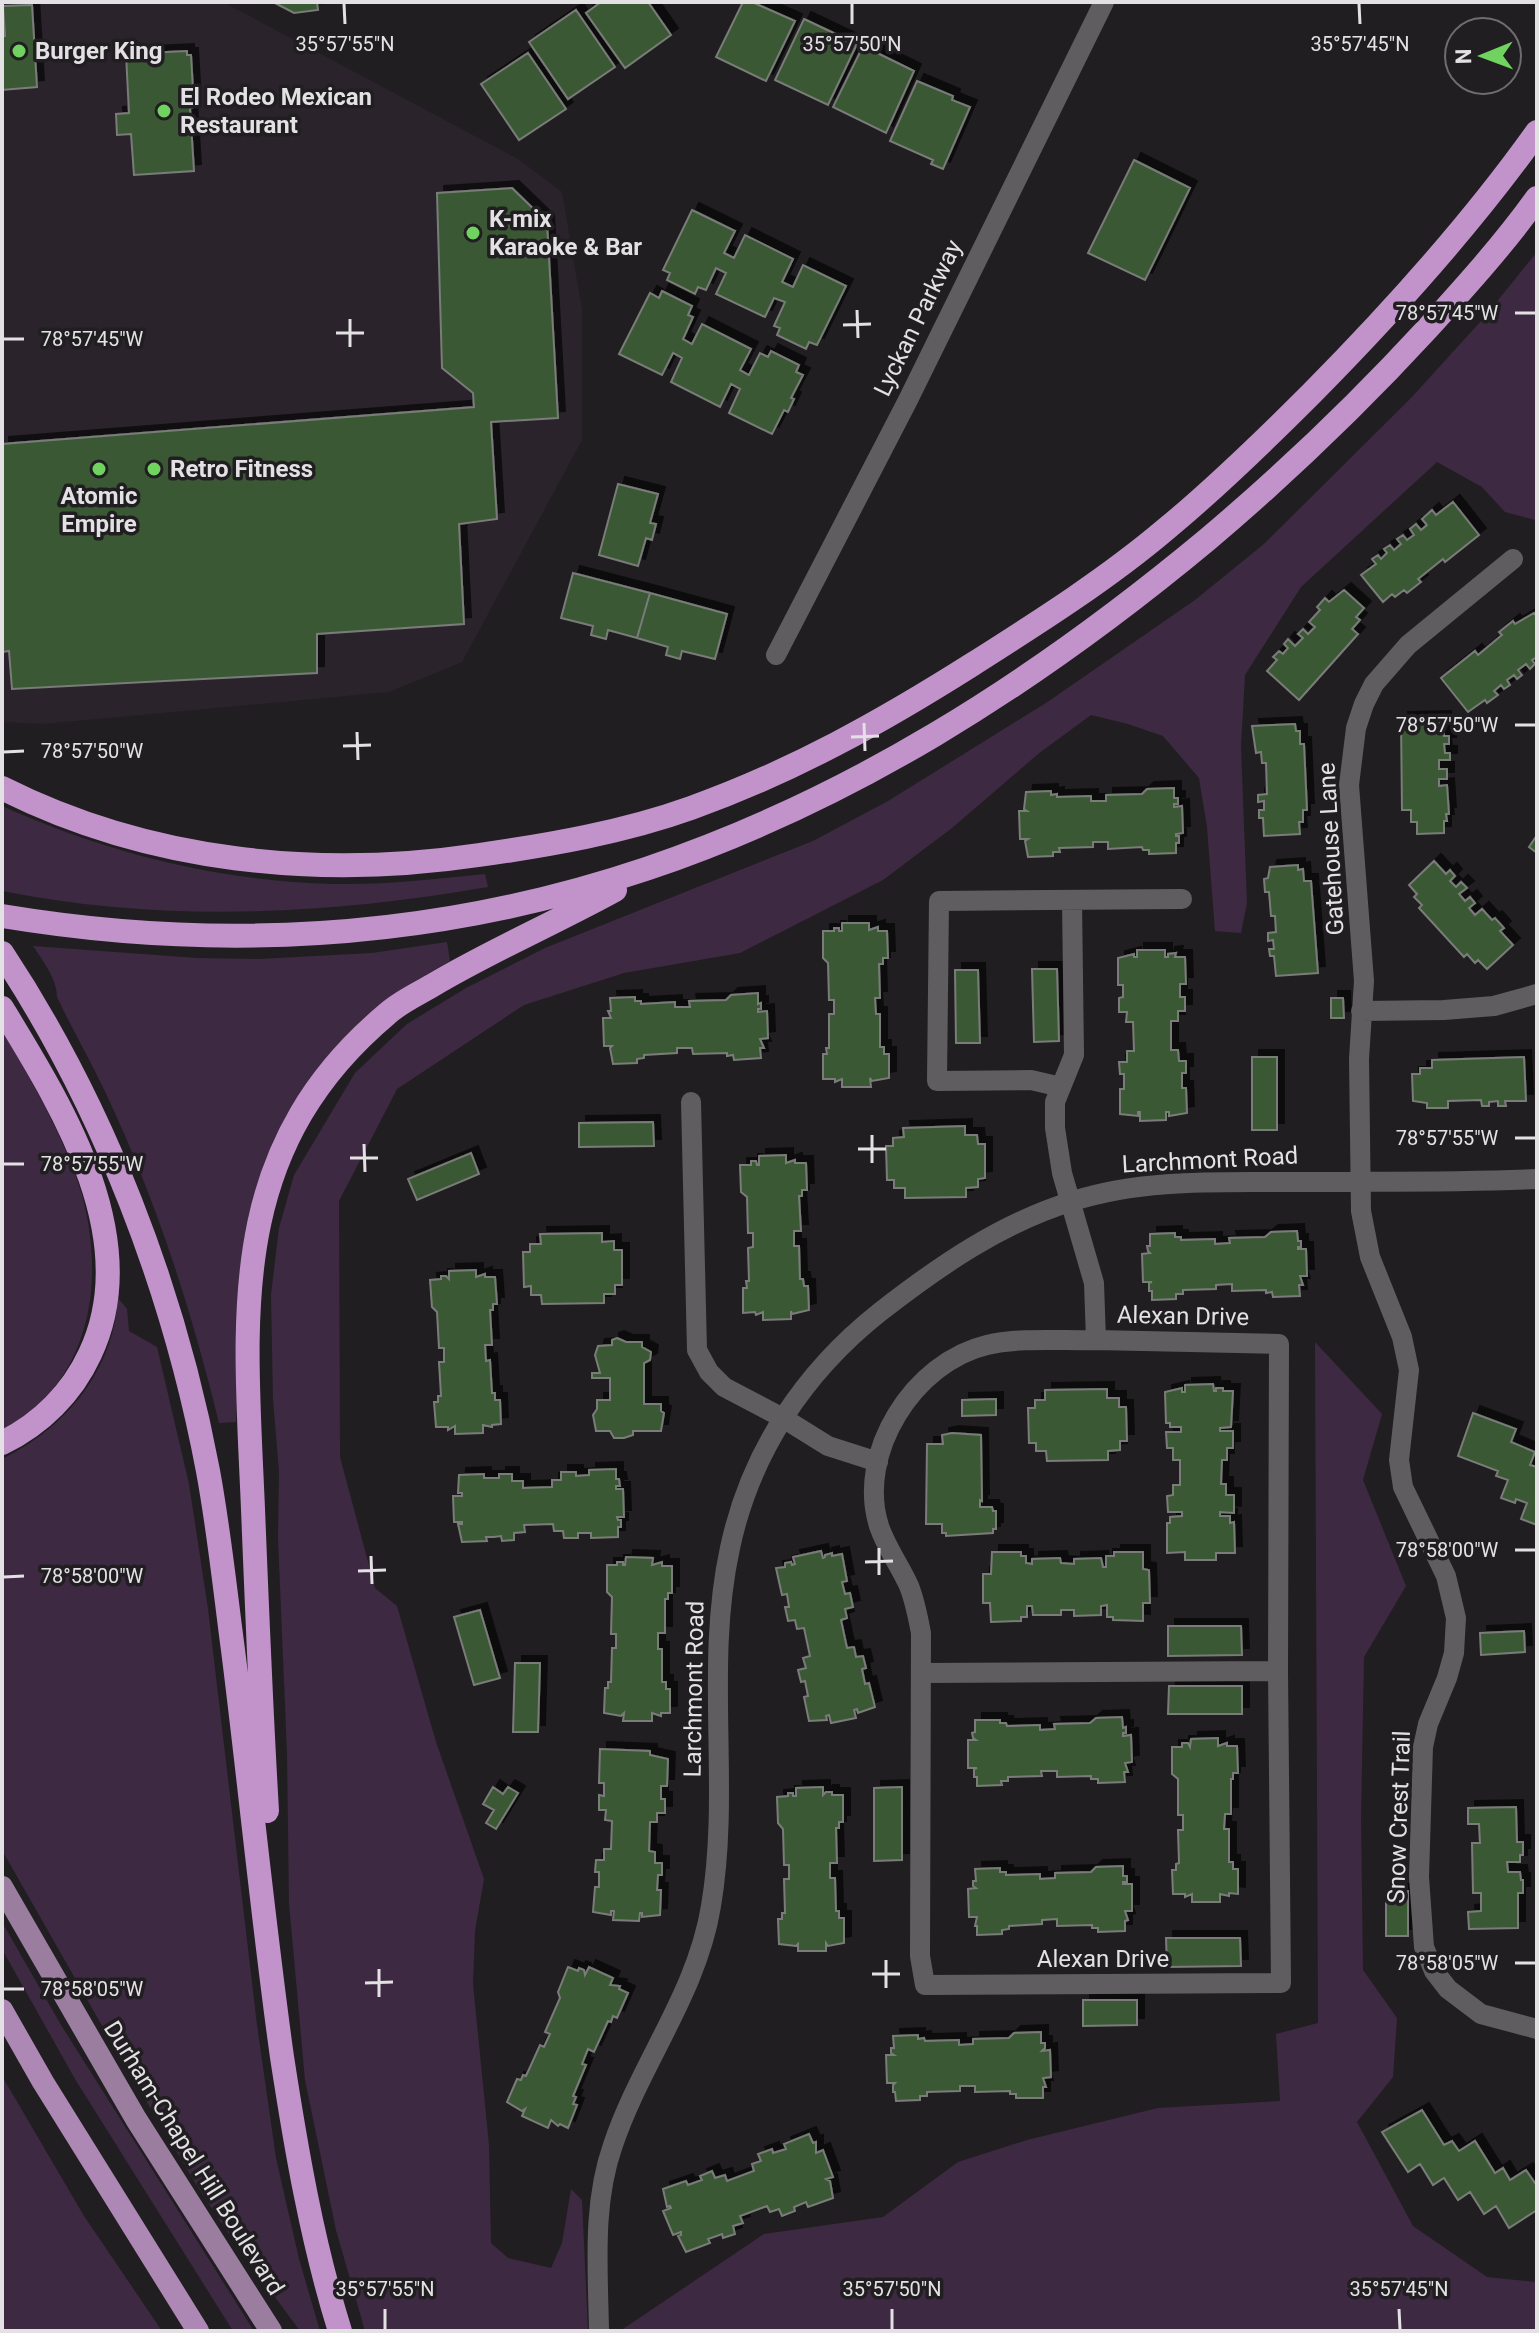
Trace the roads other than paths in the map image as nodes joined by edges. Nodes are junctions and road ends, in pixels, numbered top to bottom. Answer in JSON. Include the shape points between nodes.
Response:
{"nodes":[{"id":1,"x":1104,"y":2,"type":"edge"},
{"id":2,"x":1537,"y":132,"type":"edge"},
{"id":3,"x":1537,"y":198,"type":"edge"},
{"id":4,"x":1513,"y":559,"type":"dead end"},
{"id":5,"x":776,"y":655,"type":"dead end"},
{"id":6,"x":2,"y":788,"type":"edge"},
{"id":7,"x":663,"y":864,"type":"junction"},
{"id":8,"x":1182,"y":899,"type":"dead end"},
{"id":9,"x":1072,"y":900,"type":"junction"},
{"id":10,"x":2,"y":916,"type":"edge"},
{"id":11,"x":2,"y":953,"type":"edge"},
{"id":12,"x":1537,"y":994,"type":"edge"},
{"id":13,"x":2,"y":1008,"type":"edge"},
{"id":14,"x":1361,"y":1011,"type":"junction"},
{"id":15,"x":1061,"y":1087,"type":"junction"},
{"id":16,"x":691,"y":1102,"type":"dead end"},
{"id":17,"x":1537,"y":1179,"type":"edge"},
{"id":18,"x":1360,"y":1181,"type":"junction"},
{"id":19,"x":1070,"y":1202,"type":"junction"},
{"id":20,"x":1096,"y":1340,"type":"junction"},
{"id":21,"x":783,"y":1418,"type":"junction"},
{"id":22,"x":2,"y":1443,"type":"edge"},
{"id":23,"x":878,"y":1462,"type":"junction"},
{"id":24,"x":1278,"y":1671,"type":"junction"},
{"id":25,"x":923,"y":1673,"type":"junction"},
{"id":26,"x":2,"y":1887,"type":"edge"},
{"id":27,"x":275,"y":2008,"type":"junction"},
{"id":28,"x":2,"y":2010,"type":"edge"},
{"id":29,"x":1537,"y":2029,"type":"edge"},
{"id":30,"x":599,"y":2324,"type":"edge"},
{"id":31,"x":198,"y":2331,"type":"edge"},
{"id":32,"x":271,"y":2331,"type":"edge"},
{"id":33,"x":340,"y":2331,"type":"edge"}],
"edges":[{"from":1,"to":5,"type":"street","name":"Lyckan Parkway"},
{"from":2,"to":6,"type":"highway","via":[[1391,313],[1165,531],[965,669],[886,719],[788,770],[688,809],[534,847],[429,863],[348,867],[194,852],[78,820]]},
{"from":3,"to":7,"type":"highway","via":[[1478,273],[1318,441],[1219,529],[1083,636],[956,723],[866,774],[801,808]]},
{"from":4,"to":14,"type":"street","name":"Gatehouse Lane","via":[[1408,645],[1364,704],[1349,785],[1364,981]]},
{"from":7,"to":10,"type":"highway","via":[[462,918],[329,934],[230,937]]},
{"from":7,"to":27,"type":"highway","via":[[475,960],[390,1011],[353,1044],[313,1093],[292,1127],[265,1195],[249,1304],[249,1404]]},
{"from":8,"to":9,"type":"street"},
{"from":9,"to":15,"type":"street","name":"Alexan Drive","via":[[1074,1055]]},
{"from":9,"to":15,"type":"street","via":[[939,901],[937,1081],[1031,1080]]},
{"from":11,"to":27,"type":"highway","via":[[104,1140],[143,1236],[191,1391],[221,1553]]},
{"from":12,"to":14,"type":"street","via":[[1494,1006]]},
{"from":13,"to":22,"type":"highway","via":[[50,1086],[77,1147],[109,1256],[104,1317],[82,1372],[42,1418]]},
{"from":14,"to":18,"type":"street","name":"Gatehouse Lane"},
{"from":15,"to":19,"type":"street","name":"Alexan Drive","via":[[1055,1128]]},
{"from":16,"to":21,"type":"street","via":[[697,1350],[724,1387]]},
{"from":17,"to":18,"type":"street","name":"Larchmont Road"},
{"from":18,"to":19,"type":"street","name":"Larchmont Road","via":[[1162,1184]]},
{"from":18,"to":29,"type":"street","name":"Snow Crest Trail","via":[[1370,1257],[1402,1337],[1409,1370],[1399,1460],[1403,1487],[1446,1576],[1456,1618],[1454,1653],[1423,1747],[1419,1877],[1424,1947],[1448,1989],[1481,2014]]},
{"from":19,"to":20,"type":"street","name":"Alexan Drive","via":[[1094,1283]]},
{"from":19,"to":21,"type":"street","name":"Larchmont Road","via":[[987,1238],[906,1292],[834,1353]]},
{"from":20,"to":23,"type":"street","name":"Alexan Drive","via":[[985,1345],[952,1360],[899,1410]]},
{"from":20,"to":24,"type":"street","name":"Alexan Drive","via":[[1279,1344]]},
{"from":21,"to":23,"type":"street","via":[[828,1446]]},
{"from":21,"to":30,"type":"street","name":"Larchmont Road","via":[[742,1503],[722,1588],[717,1861],[704,1941],[687,1990],[629,2101],[612,2147],[600,2201]]},
{"from":23,"to":25,"type":"street","name":"Alexan Drive","via":[[879,1526],[916,1608]]},
{"from":24,"to":25,"type":"street"},
{"from":24,"to":25,"type":"street","name":"Alexan Drive","via":[[1281,1983],[1165,1984],[925,1985],[920,1956]]},
{"from":26,"to":32,"type":"main road","name":"Durham-Chapel Hill Boulevard","via":[[136,2119]]},
{"from":27,"to":33,"type":"highway","via":[[307,2196]]},
{"from":28,"to":31,"type":"highway"}]}
